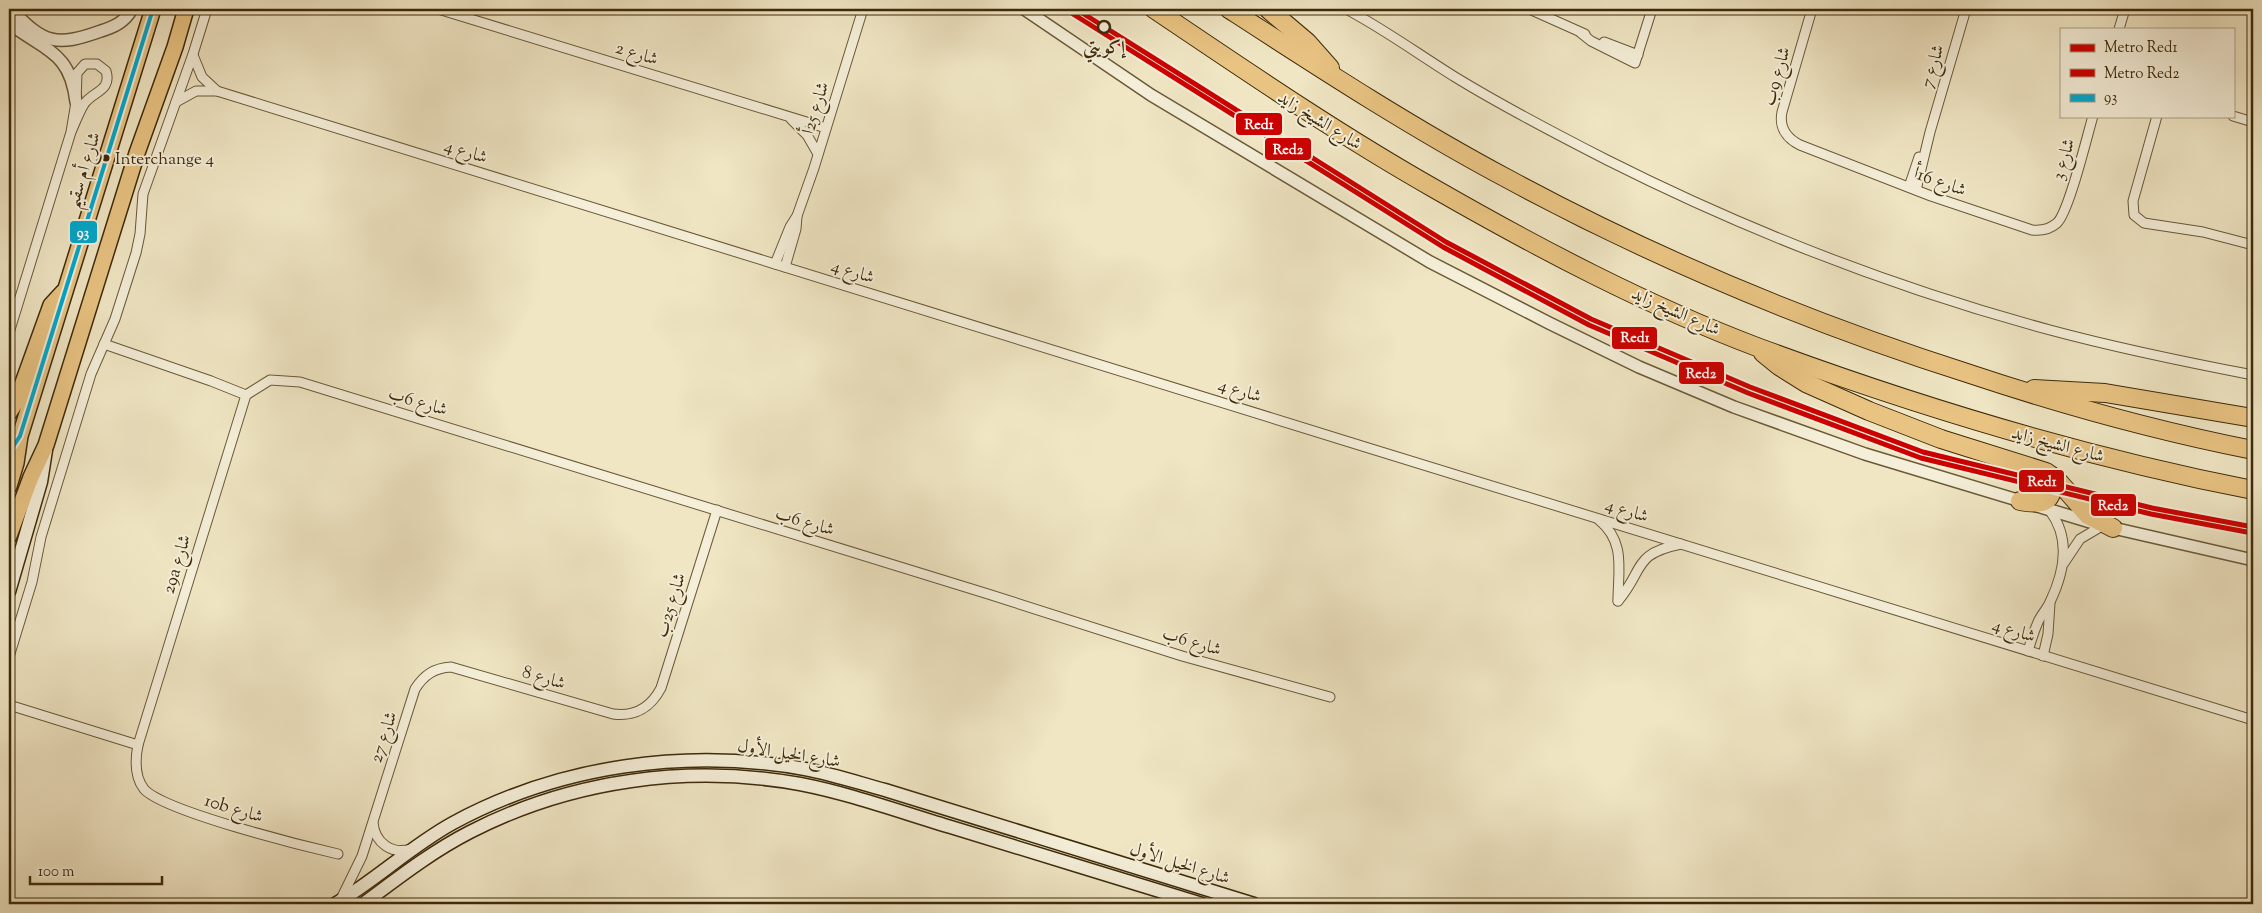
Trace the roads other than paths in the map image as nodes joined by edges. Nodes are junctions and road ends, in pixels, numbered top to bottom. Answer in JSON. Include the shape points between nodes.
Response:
{"nodes":[{"id":1,"x":11,"y":9,"type":"edge"},
{"id":2,"x":152,"y":9,"type":"edge"},
{"id":3,"x":186,"y":9,"type":"edge"},
{"id":4,"x":207,"y":9,"type":"edge"},
{"id":5,"x":438,"y":9,"type":"edge"},
{"id":6,"x":863,"y":9,"type":"edge"},
{"id":7,"x":1024,"y":9,"type":"edge"},
{"id":8,"x":1154,"y":9,"type":"edge"},
{"id":9,"x":1229,"y":9,"type":"edge"},
{"id":10,"x":1268,"y":9,"type":"edge"},
{"id":11,"x":1346,"y":9,"type":"edge"},
{"id":12,"x":1528,"y":9,"type":"edge"},
{"id":13,"x":1652,"y":9,"type":"edge"},
{"id":14,"x":1812,"y":9,"type":"edge"},
{"id":15,"x":1966,"y":9,"type":"edge"},
{"id":16,"x":2125,"y":9,"type":"edge"},
{"id":17,"x":131,"y":10,"type":"edge"},
{"id":18,"x":9,"y":23,"type":"edge"},
{"id":19,"x":2119,"y":28,"type":"edge"},
{"id":20,"x":193,"y":54,"type":"junction"},
{"id":21,"x":1339,"y":81,"type":"junction"},
{"id":22,"x":217,"y":91,"type":"junction"},
{"id":23,"x":76,"y":102,"type":"junction"},
{"id":24,"x":176,"y":102,"type":"junction"},
{"id":25,"x":785,"y":115,"type":"junction"},
{"id":26,"x":2234,"y":116,"type":"edge"},
{"id":27,"x":2092,"y":118,"type":"edge"},
{"id":28,"x":2156,"y":118,"type":"edge"},
{"id":29,"x":2253,"y":122,"type":"edge"},
{"id":30,"x":826,"y":128,"type":"junction"},
{"id":31,"x":71,"y":132,"type":"junction"},
{"id":32,"x":1800,"y":145,"type":"joint"},
{"id":33,"x":818,"y":154,"type":"junction"},
{"id":34,"x":1912,"y":188,"type":"junction"},
{"id":35,"x":2065,"y":212,"type":"joint"},
{"id":36,"x":797,"y":216,"type":"junction"},
{"id":37,"x":2253,"y":246,"type":"edge"},
{"id":38,"x":776,"y":264,"type":"junction"},
{"id":39,"x":785,"y":267,"type":"junction"},
{"id":40,"x":66,"y":290,"type":"junction"},
{"id":41,"x":9,"y":333,"type":"edge"},
{"id":42,"x":104,"y":344,"type":"junction"},
{"id":43,"x":1756,"y":346,"type":"junction"},
{"id":44,"x":2253,"y":375,"type":"edge"},
{"id":45,"x":2019,"y":390,"type":"junction"},
{"id":46,"x":246,"y":395,"type":"junction"},
{"id":47,"x":9,"y":413,"type":"edge"},
{"id":48,"x":2253,"y":418,"type":"edge"},
{"id":49,"x":20,"y":436,"type":"junction"},
{"id":50,"x":46,"y":445,"type":"junction"},
{"id":51,"x":2253,"y":450,"type":"edge"},
{"id":52,"x":9,"y":453,"type":"edge"},
{"id":53,"x":2052,"y":476,"type":"junction"},
{"id":54,"x":10,"y":483,"type":"edge"},
{"id":55,"x":2253,"y":490,"type":"edge"},
{"id":56,"x":2020,"y":501,"type":"junction"},
{"id":57,"x":717,"y":510,"type":"junction"},
{"id":58,"x":2050,"y":511,"type":"junction"},
{"id":59,"x":1597,"y":518,"type":"junction"},
{"id":60,"x":2108,"y":527,"type":"junction"},
{"id":61,"x":9,"y":536,"type":"edge"},
{"id":62,"x":1681,"y":544,"type":"junction"},
{"id":63,"x":2253,"y":560,"type":"edge"},
{"id":64,"x":2062,"y":568,"type":"junction"},
{"id":65,"x":9,"y":592,"type":"edge"},
{"id":66,"x":2050,"y":603,"type":"junction"},
{"id":67,"x":2028,"y":651,"type":"junction"},
{"id":68,"x":2043,"y":656,"type":"junction"},
{"id":69,"x":9,"y":657,"type":"edge"},
{"id":70,"x":430,"y":672,"type":"joint"},
{"id":71,"x":1330,"y":697,"type":"dead end"},
{"id":72,"x":9,"y":705,"type":"edge"},
{"id":73,"x":648,"y":706,"type":"joint"},
{"id":74,"x":2253,"y":720,"type":"edge"},
{"id":75,"x":138,"y":745,"type":"junction"},
{"id":76,"x":136,"y":772,"type":"joint"},
{"id":77,"x":374,"y":816,"type":"junction"},
{"id":78,"x":412,"y":849,"type":"junction"},
{"id":79,"x":338,"y":854,"type":"dead end"},
{"id":80,"x":337,"y":903,"type":"edge"},
{"id":81,"x":363,"y":904,"type":"edge"},
{"id":82,"x":1202,"y":904,"type":"edge"},
{"id":83,"x":1254,"y":904,"type":"edge"}],
"edges":[{"from":1,"to":17,"type":"street","via":[[44,36],[64,41],[114,27]]},
{"from":2,"to":40,"type":"main road","name":"شارع أم سقيم"},
{"from":3,"to":50,"type":"main road","via":[[137,153]]},
{"from":4,"to":20,"type":"street"},
{"from":5,"to":25,"type":"street","name":"شارع 2"},
{"from":6,"to":30,"type":"street","name":"شارع 25أ"},
{"from":7,"to":56,"type":"street","via":[[1152,95],[1271,168],[1430,262],[1549,324],[1734,407],[1865,454]]},
{"from":8,"to":43,"type":"highway","name":"شارع الشيخ زايد","via":[[1313,116],[1435,190],[1617,284]]},
{"from":9,"to":21,"type":"highway"},
{"from":10,"to":21,"type":"highway","via":[[1307,42]]},
{"from":11,"to":44,"type":"street","via":[[1462,81],[1609,160],[1734,218],[1850,266],[2051,330],[2147,354]]},
{"from":12,"to":13,"type":"street","via":[[1637,59]]},
{"from":14,"to":32,"type":"street","name":"شارع 9ب","via":[[1781,118],[1785,134]]},
{"from":15,"to":34,"type":"street","name":"شارع 7"},
{"from":16,"to":19,"type":"street"},
{"from":18,"to":23,"type":"street","via":[[61,59],[71,80]]},
{"from":20,"to":22,"type":"street","via":[[202,77]]},
{"from":20,"to":24,"type":"street"},
{"from":21,"to":45,"type":"highway","via":[[1507,179],[1669,259],[1837,329]]},
{"from":22,"to":24,"type":"street","name":"شارع 4","via":[[196,91]]},
{"from":22,"to":38,"type":"street","name":"شارع 4"},
{"from":23,"to":31,"type":"street"},
{"from":23,"to":31,"type":"street","via":[[79,69],[89,63],[100,66],[107,75],[105,86],[86,101]]},
{"from":24,"to":42,"type":"street","via":[[143,194],[138,244],[119,309]]},
{"from":25,"to":30,"type":"street","name":"شارع 2"},
{"from":25,"to":33,"type":"street","via":[[802,129]]},
{"from":26,"to":29,"type":"street"},
{"from":27,"to":35,"type":"street","name":"شارع 3"},
{"from":28,"to":37,"type":"street","via":[[2133,202],[2132,210],[2137,218],[2148,224],[2203,232]]},
{"from":30,"to":33,"type":"street","name":"شارع 25أ"},
{"from":31,"to":41,"type":"street"},
{"from":32,"to":34,"type":"street","name":"شارع 16أ"},
{"from":33,"to":36,"type":"street","name":"شارع 25أ"},
{"from":34,"to":35,"type":"street","name":"شارع 16أ","via":[[2032,230],[2052,226]]},
{"from":36,"to":38,"type":"street","name":"شارع 25أ"},
{"from":36,"to":39,"type":"street","name":"شارع 25أ"},
{"from":38,"to":39,"type":"street","name":"شارع 4"},
{"from":39,"to":59,"type":"street","name":"شارع 4"},
{"from":40,"to":47,"type":"main road","via":[[51,304],[16,402]]},
{"from":40,"to":49,"type":"main road","name":"شارع أم سقيم"},
{"from":42,"to":46,"type":"street"},
{"from":42,"to":69,"type":"street","via":[[91,374],[41,537],[32,582]]},
{"from":43,"to":53,"type":"highway","via":[[1792,375],[1868,411]]},
{"from":43,"to":55,"type":"highway","name":"شارع الشيخ زايد","via":[[1900,397],[2036,439],[2148,468]]},
{"from":45,"to":48,"type":"highway","via":[[2044,388],[2105,393]]},
{"from":45,"to":51,"type":"highway","via":[[2142,426]]},
{"from":46,"to":57,"type":"street","name":"شارع 6ب","via":[[270,380],[300,382]]},
{"from":46,"to":75,"type":"street","name":"29a شارع"},
{"from":49,"to":52,"type":"main road"},
{"from":49,"to":54,"type":"main road","name":"شارع أم سقيم"},
{"from":50,"to":61,"type":"main road"},
{"from":50,"to":65,"type":"main road","via":[[41,482]]},
{"from":53,"to":56,"type":"highway","via":[[2052,490],[2047,500],[2039,503]]},
{"from":53,"to":60,"type":"highway","via":[[2088,515]]},
{"from":56,"to":58,"type":"street"},
{"from":57,"to":71,"type":"street","name":"شارع 6ب","via":[[1182,656]]},
{"from":57,"to":73,"type":"street","name":"شارع 25ب","via":[[663,680]]},
{"from":58,"to":60,"type":"street"},
{"from":58,"to":64,"type":"street","via":[[2064,540]]},
{"from":59,"to":62,"type":"street","name":"شارع 4"},
{"from":59,"to":62,"type":"street","via":[[1612,534],[1619,550],[1618,601],[1645,558],[1659,549]]},
{"from":60,"to":63,"type":"street"},
{"from":60,"to":64,"type":"street","via":[[2076,542]]},
{"from":62,"to":67,"type":"street","name":"شارع 4"},
{"from":64,"to":66,"type":"street"},
{"from":66,"to":67,"type":"street","via":[[2037,623]]},
{"from":66,"to":68,"type":"street"},
{"from":67,"to":68,"type":"street","name":"شارع 4"},
{"from":68,"to":74,"type":"street","name":"شارع 4"},
{"from":70,"to":73,"type":"street","name":"شارع 8","via":[[444,667],[458,668],[613,714],[631,714]]},
{"from":70,"to":77,"type":"street","name":"شارع 27","via":[[415,688]]},
{"from":72,"to":75,"type":"street"},
{"from":75,"to":76,"type":"street","name":"29a شارع"},
{"from":76,"to":79,"type":"street","name":"10b شارع","via":[[148,792],[172,806]]},
{"from":77,"to":78,"type":"street","via":[[376,836],[385,846],[398,851]]},
{"from":77,"to":80,"type":"street","name":"شارع 27","via":[[357,868]]},
{"from":78,"to":80,"type":"main road","name":"شارع الخيل الأول"},
{"from":78,"to":83,"type":"main road","name":"شارع الخيل الأول","via":[[489,806],[565,778],[645,764],[733,761],[829,774]]},
{"from":81,"to":82,"type":"main road","name":"شارع الخيل الأول","via":[[449,844],[490,822],[534,805],[618,783],[713,775],[764,778],[834,792]]}]}
